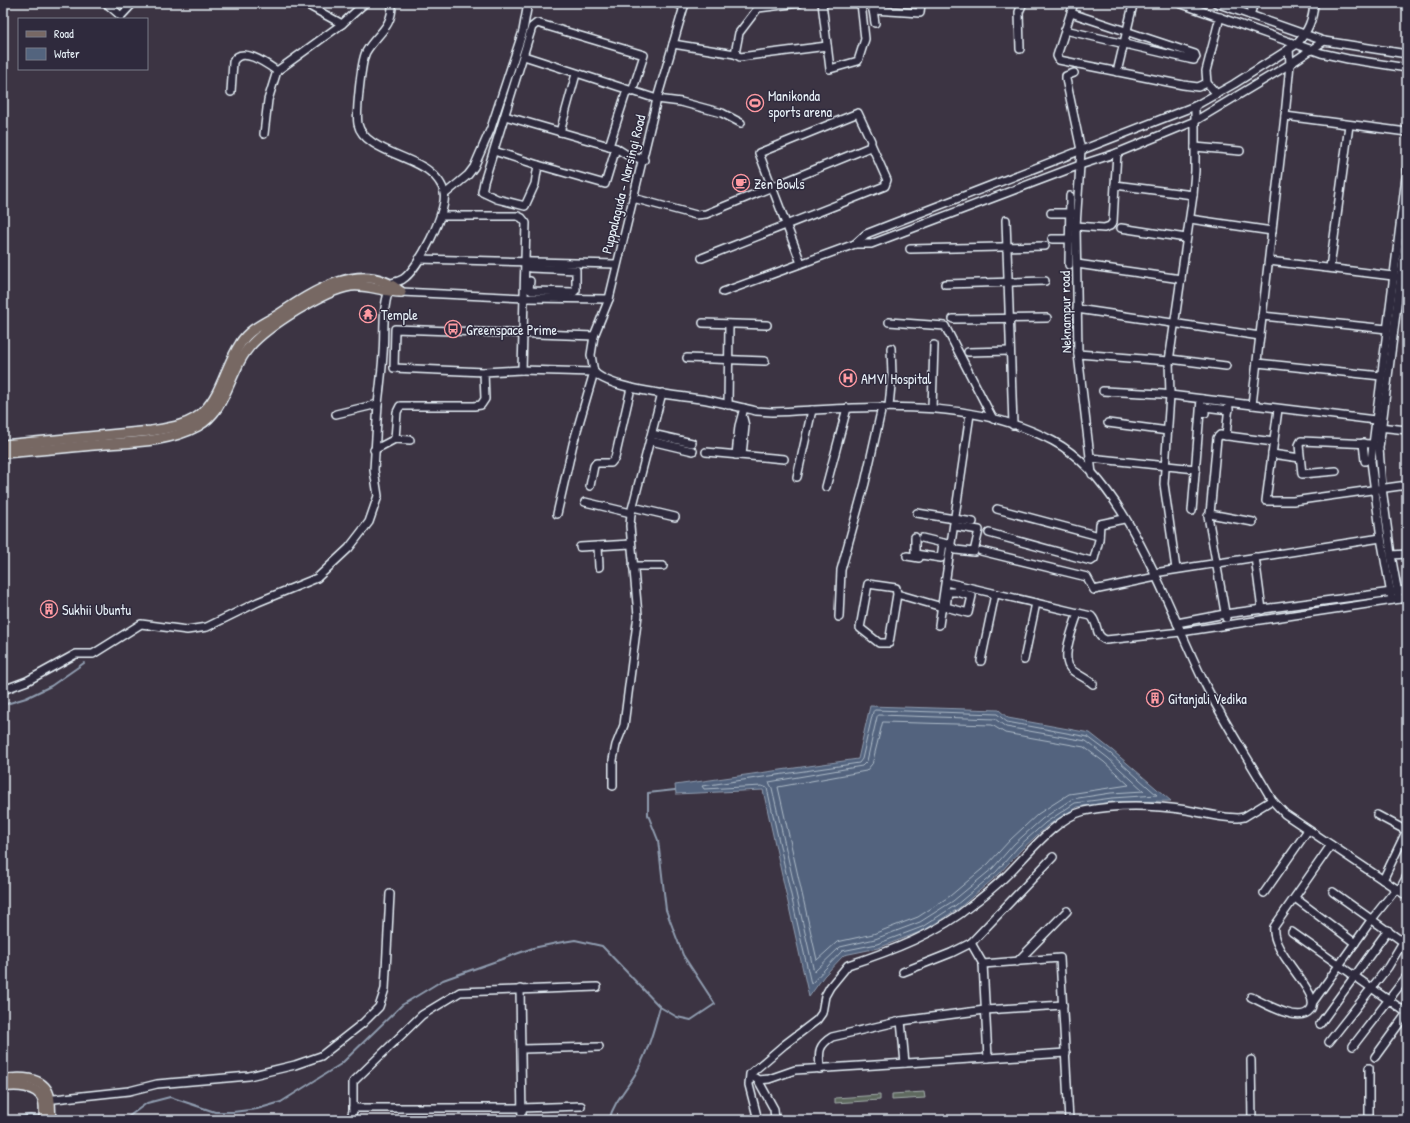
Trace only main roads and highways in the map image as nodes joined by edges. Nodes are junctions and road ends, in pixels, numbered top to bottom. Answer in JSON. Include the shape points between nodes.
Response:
{"nodes":[{"id":1,"x":3,"y":445,"type":"edge"},
{"id":2,"x":3,"y":453,"type":"edge"},
{"id":3,"x":3,"y":1080,"type":"edge"},
{"id":4,"x":3,"y":1087,"type":"edge"},
{"id":5,"x":46,"y":1100,"type":"junction"},
{"id":6,"x":47,"y":1117,"type":"edge"}],
"edges":[{"from":1,"to":2,"type":"main road","via":[[151,431],[171,428],[192,420],[204,411],[214,396],[240,344],[251,331],[318,289],[365,278],[392,283],[401,292],[349,286],[310,303],[282,320],[249,347],[217,409],[198,426],[179,435],[122,443]]},
{"from":3,"to":5,"type":"main road","via":[[21,1077],[35,1081],[47,1090]]},
{"from":4,"to":5,"type":"main road","via":[[24,1087]]},
{"from":5,"to":6,"type":"main road"}]}
